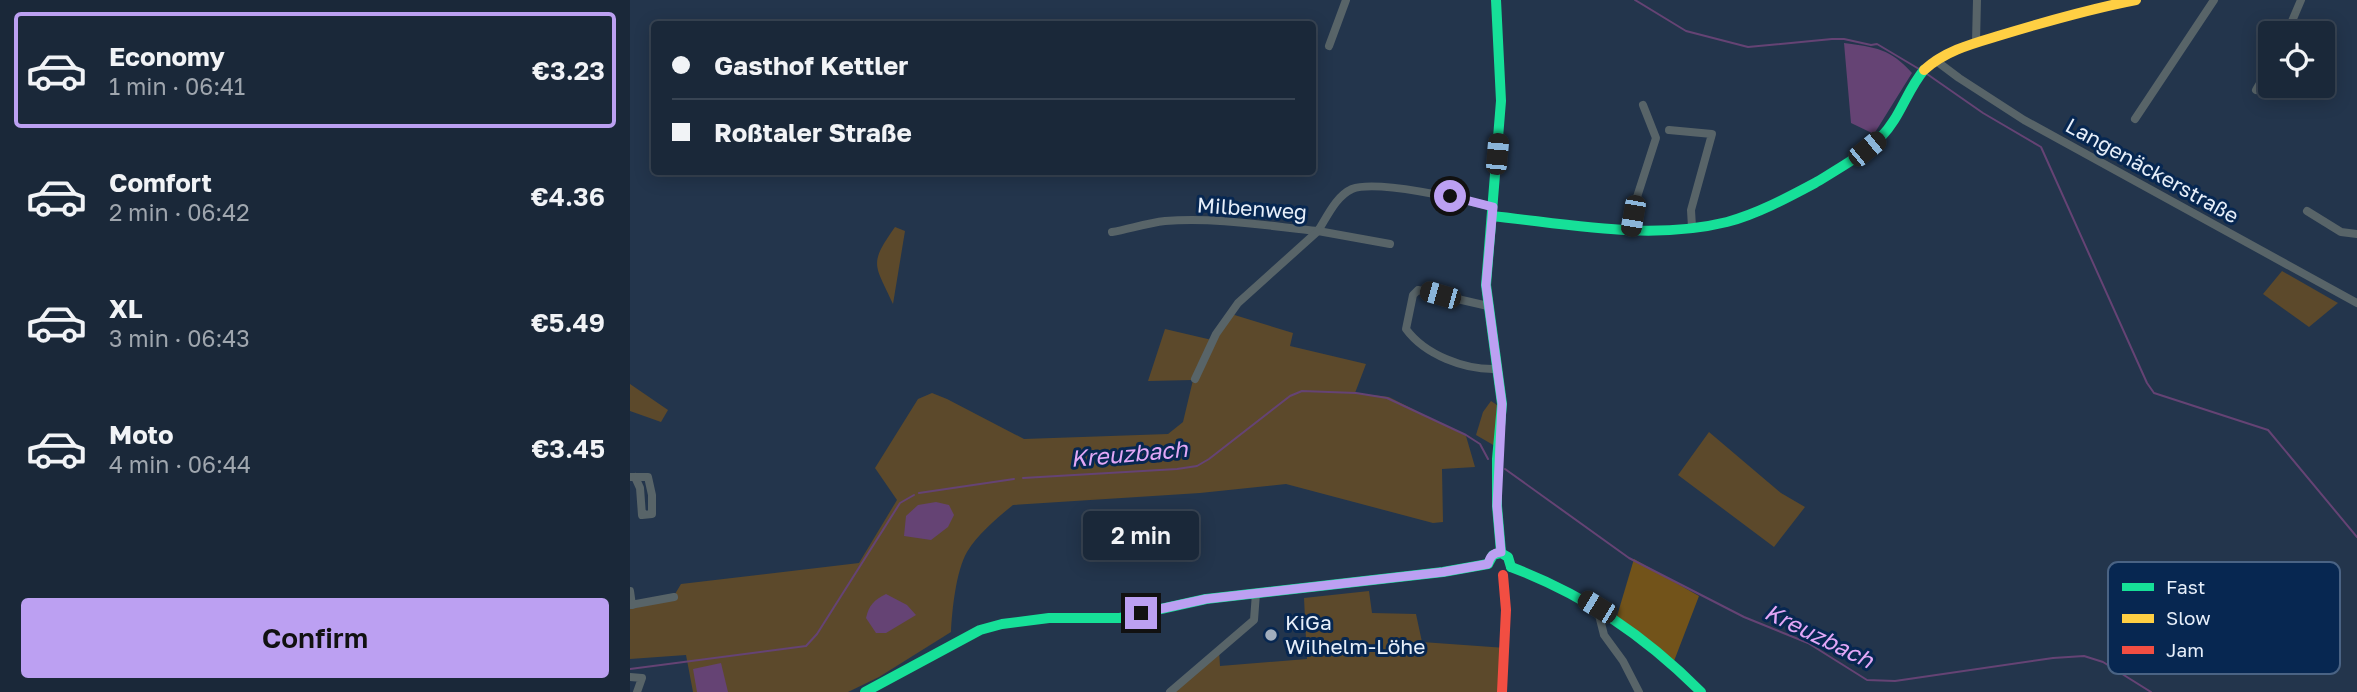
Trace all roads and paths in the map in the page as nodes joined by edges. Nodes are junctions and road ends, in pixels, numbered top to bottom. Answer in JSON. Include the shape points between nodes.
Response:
{"nodes":[{"id":1,"x":1346,"y":0,"type":"edge"},
{"id":2,"x":1496,"y":0,"type":"edge"},
{"id":3,"x":1977,"y":0,"type":"edge"},
{"id":4,"x":2136,"y":0,"type":"edge"},
{"id":5,"x":2214,"y":0,"type":"edge"},
{"id":6,"x":2301,"y":0,"type":"edge"},
{"id":7,"x":2292,"y":21,"type":"edge"},
{"id":8,"x":1976,"y":42,"type":"junction"},
{"id":9,"x":1329,"y":46,"type":"dead end"},
{"id":10,"x":1936,"y":60,"type":"junction"},
{"id":11,"x":2258,"y":86,"type":"edge"},
{"id":12,"x":2256,"y":90,"type":"dead end"},
{"id":13,"x":1643,"y":105,"type":"dead end"},
{"id":14,"x":2135,"y":119,"type":"dead end"},
{"id":15,"x":1669,"y":130,"type":"dead end"},
{"id":16,"x":1492,"y":211,"type":"junction"},
{"id":17,"x":2307,"y":212,"type":"dead end"},
{"id":18,"x":1692,"y":228,"type":"junction"},
{"id":19,"x":1318,"y":231,"type":"junction"},
{"id":20,"x":1630,"y":231,"type":"junction"},
{"id":21,"x":1112,"y":232,"type":"dead end"},
{"id":22,"x":2357,"y":234,"type":"edge"},
{"id":23,"x":1390,"y":244,"type":"dead end"},
{"id":24,"x":2357,"y":303,"type":"edge"},
{"id":25,"x":1488,"y":306,"type":"junction"},
{"id":26,"x":1496,"y":369,"type":"junction"},
{"id":27,"x":1195,"y":379,"type":"dead end"},
{"id":28,"x":633,"y":477,"type":"edge"},
{"id":29,"x":1501,"y":552,"type":"junction"},
{"id":30,"x":1488,"y":564,"type":"junction"},
{"id":31,"x":1507,"y":571,"type":"junction"},
{"id":32,"x":630,"y":591,"type":"edge"},
{"id":33,"x":1256,"y":593,"type":"junction"},
{"id":34,"x":674,"y":597,"type":"dead end"},
{"id":35,"x":631,"y":605,"type":"edge"},
{"id":36,"x":1597,"y":607,"type":"junction"},
{"id":37,"x":630,"y":677,"type":"edge"},
{"id":38,"x":1172,"y":691,"type":"edge"},
{"id":39,"x":637,"y":692,"type":"edge"},
{"id":40,"x":865,"y":692,"type":"edge"},
{"id":41,"x":1502,"y":692,"type":"edge"},
{"id":42,"x":1639,"y":692,"type":"edge"},
{"id":43,"x":1701,"y":692,"type":"edge"}],
"edges":[{"from":1,"to":9,"type":"street"},
{"from":2,"to":16,"type":"street","via":[[1501,101]]},
{"from":3,"to":8,"type":"street"},
{"from":4,"to":8,"type":"street"},
{"from":5,"to":14,"type":"street"},
{"from":6,"to":7,"type":"street"},
{"from":8,"to":10,"type":"street"},
{"from":10,"to":18,"type":"street","via":[[1923,72],[1883,136],[1851,161],[1756,212]]},
{"from":10,"to":24,"type":"street","name":"Langenäckerstraße","via":[[2024,120]]},
{"from":11,"to":12,"type":"street"},
{"from":13,"to":20,"type":"street","via":[[1656,138]]},
{"from":15,"to":18,"type":"street","via":[[1712,134],[1691,210]]},
{"from":16,"to":19,"type":"street","name":"Milbenweg","via":[[1441,194],[1364,186],[1350,189],[1339,199]]},
{"from":16,"to":20,"type":"street"},
{"from":16,"to":25,"type":"street"},
{"from":17,"to":22,"type":"street","via":[[2341,232]]},
{"from":18,"to":20,"type":"street"},
{"from":19,"to":21,"type":"street","name":"Milbenweg","via":[[1213,221],[1164,222]]},
{"from":19,"to":23,"type":"street"},
{"from":19,"to":27,"type":"street","via":[[1238,303],[1216,334]]},
{"from":25,"to":26,"type":"street"},
{"from":25,"to":26,"type":"street","via":[[1418,290],[1406,328],[1442,357]]},
{"from":26,"to":29,"type":"street","via":[[1502,404],[1497,506]]},
{"from":28,"to":28,"type":"street","via":[[640,488],[642,515],[652,514],[648,477]]},
{"from":29,"to":30,"type":"street","via":[[1494,553]]},
{"from":29,"to":31,"type":"street","via":[[1511,560]]},
{"from":30,"to":31,"type":"street","via":[[1493,574]]},
{"from":30,"to":33,"type":"street"},
{"from":31,"to":36,"type":"street","via":[[1543,578]]},
{"from":31,"to":41,"type":"street"},
{"from":32,"to":35,"type":"street"},
{"from":33,"to":38,"type":"street","via":[[1254,620]]},
{"from":33,"to":40,"type":"street","via":[[1120,618],[1049,618],[1002,624],[980,630]]},
{"from":34,"to":35,"type":"street"},
{"from":36,"to":42,"type":"street","via":[[1604,635]]},
{"from":36,"to":43,"type":"street","via":[[1655,646]]},
{"from":37,"to":39,"type":"street","via":[[642,678]]}]}
